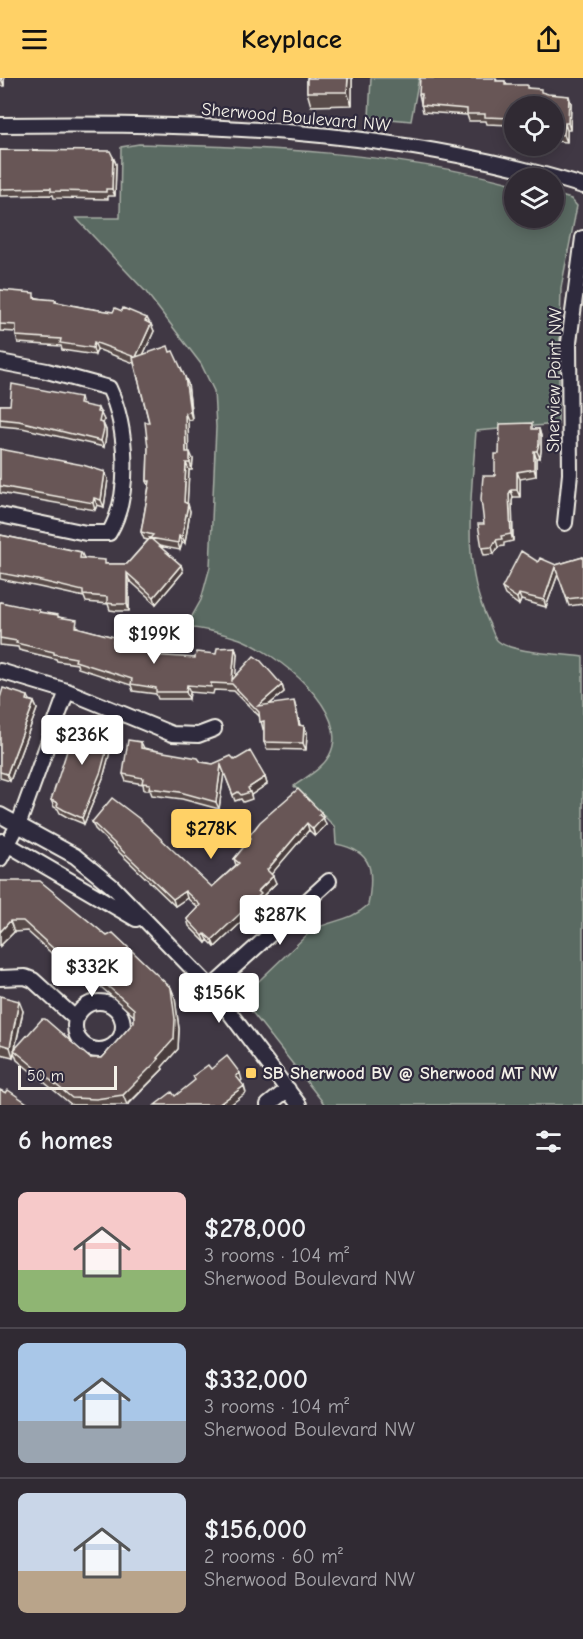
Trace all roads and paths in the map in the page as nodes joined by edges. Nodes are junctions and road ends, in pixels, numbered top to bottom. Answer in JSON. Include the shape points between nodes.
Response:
{"nodes":[{"id":1,"x":0,"y":125,"type":"edge"},
{"id":2,"x":583,"y":186,"type":"edge"},
{"id":3,"x":583,"y":238,"type":"edge"},
{"id":4,"x":0,"y":362,"type":"edge"},
{"id":5,"x":0,"y":515,"type":"edge"},
{"id":6,"x":565,"y":523,"type":"dead end"},
{"id":7,"x":0,"y":671,"type":"edge"},
{"id":8,"x":67,"y":691,"type":"junction"},
{"id":9,"x":214,"y":729,"type":"dead end"},
{"id":10,"x":0,"y":815,"type":"edge"},
{"id":11,"x":19,"y":823,"type":"junction"},
{"id":12,"x":4,"y":842,"type":"edge"},
{"id":13,"x":0,"y":859,"type":"edge"},
{"id":14,"x":329,"y":881,"type":"dead end"},
{"id":15,"x":153,"y":930,"type":"junction"},
{"id":16,"x":0,"y":978,"type":"edge"},
{"id":17,"x":211,"y":988,"type":"junction"},
{"id":18,"x":76,"y":1019,"type":"dead end"},
{"id":19,"x":288,"y":1089,"type":"junction"},
{"id":20,"x":268,"y":1105,"type":"edge"},
{"id":21,"x":299,"y":1105,"type":"edge"}],
"edges":[{"from":1,"to":2,"type":"street","name":"Sherwood Boulevard NW","via":[[191,127],[343,136],[467,155]]},
{"from":3,"to":6,"type":"street","name":"Sherview Point NW","via":[[569,342],[570,474]]},
{"from":4,"to":5,"type":"street","via":[[109,388],[117,405],[124,467],[118,518],[109,533],[86,533]]},
{"from":7,"to":8,"type":"street"},
{"from":8,"to":9,"type":"street","via":[[172,734],[198,735]]},
{"from":8,"to":11,"type":"street"},
{"from":10,"to":11,"type":"street"},
{"from":11,"to":12,"type":"street"},
{"from":11,"to":15,"type":"street","via":[[75,856],[113,887]]},
{"from":12,"to":13,"type":"street"},
{"from":12,"to":15,"type":"street"},
{"from":14,"to":17,"type":"street"},
{"from":15,"to":17,"type":"street"},
{"from":16,"to":18,"type":"street","via":[[25,976],[33,980]]},
{"from":17,"to":19,"type":"street"},
{"from":19,"to":20,"type":"street"},
{"from":19,"to":21,"type":"street"}]}
